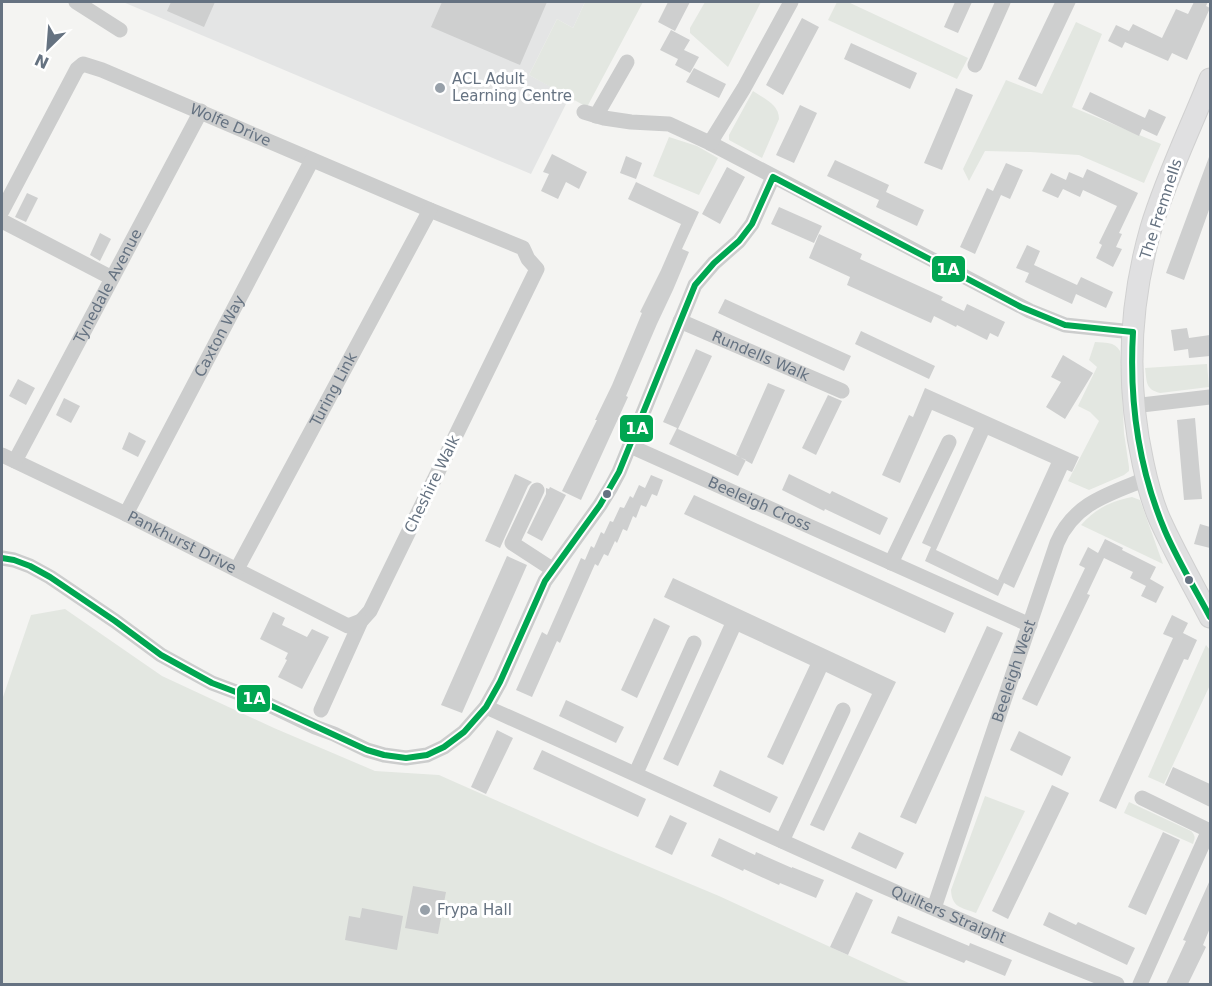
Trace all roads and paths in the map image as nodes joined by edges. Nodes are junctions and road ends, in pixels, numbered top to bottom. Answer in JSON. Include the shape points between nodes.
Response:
{"nodes":[{"id":1,"x":76,"y":2,"type":"edge"},
{"id":2,"x":791,"y":2,"type":"edge"},
{"id":3,"x":1003,"y":2,"type":"edge"},
{"id":4,"x":120,"y":30,"type":"dead end"},
{"id":5,"x":627,"y":62,"type":"dead end"},
{"id":6,"x":975,"y":65,"type":"dead end"},
{"id":7,"x":1210,"y":79,"type":"edge"},
{"id":8,"x":201,"y":111,"type":"junction"},
{"id":9,"x":710,"y":143,"type":"junction"},
{"id":10,"x":312,"y":160,"type":"junction"},
{"id":11,"x":773,"y":177,"type":"junction"},
{"id":12,"x":430,"y":210,"type":"junction"},
{"id":13,"x":2,"y":211,"type":"edge"},
{"id":14,"x":2,"y":220,"type":"edge"},
{"id":15,"x":528,"y":259,"type":"joint"},
{"id":16,"x":112,"y":279,"type":"junction"},
{"id":17,"x":680,"y":321,"type":"junction"},
{"id":18,"x":1133,"y":332,"type":"junction"},
{"id":19,"x":842,"y":391,"type":"dead end"},
{"id":20,"x":1210,"y":397,"type":"edge"},
{"id":21,"x":1133,"y":406,"type":"junction"},
{"id":22,"x":949,"y":442,"type":"dead end"},
{"id":23,"x":630,"y":446,"type":"junction"},
{"id":24,"x":8,"y":458,"type":"edge"},
{"id":25,"x":1146,"y":479,"type":"junction"},
{"id":26,"x":537,"y":490,"type":"dead end"},
{"id":27,"x":126,"y":514,"type":"junction"},
{"id":28,"x":2,"y":558,"type":"edge"},
{"id":29,"x":891,"y":563,"type":"junction"},
{"id":30,"x":237,"y":568,"type":"junction"},
{"id":31,"x":552,"y":569,"type":"junction"},
{"id":32,"x":1210,"y":617,"type":"edge"},
{"id":33,"x":361,"y":621,"type":"junction"},
{"id":34,"x":1030,"y":625,"type":"junction"},
{"id":35,"x":694,"y":643,"type":"dead end"},
{"id":36,"x":486,"y":707,"type":"junction"},
{"id":37,"x":843,"y":710,"type":"dead end"},
{"id":38,"x":321,"y":711,"type":"dead end"},
{"id":39,"x":636,"y":773,"type":"junction"},
{"id":40,"x":1142,"y":798,"type":"dead end"},
{"id":41,"x":1210,"y":831,"type":"edge"},
{"id":42,"x":782,"y":841,"type":"junction"},
{"id":43,"x":934,"y":908,"type":"junction"},
{"id":44,"x":1084,"y":978,"type":"edge"},
{"id":45,"x":1118,"y":984,"type":"edge"},
{"id":46,"x":1140,"y":984,"type":"edge"}],
"edges":[{"from":1,"to":4,"type":"street"},
{"from":2,"to":9,"type":"street"},
{"from":3,"to":6,"type":"street"},
{"from":5,"to":9,"type":"street","via":[[590,114],[669,124]]},
{"from":7,"to":18,"type":"street","name":"The Fremnells","via":[[1152,227],[1136,296]]},
{"from":8,"to":10,"type":"street","name":"Wolfe Drive"},
{"from":8,"to":13,"type":"street","name":"Wolfe Drive","via":[[83,64]]},
{"from":8,"to":16,"type":"street","name":"Tynedale Avenue"},
{"from":9,"to":11,"type":"street"},
{"from":10,"to":12,"type":"street","name":"Wolfe Drive"},
{"from":10,"to":27,"type":"street","name":"Caxton Way"},
{"from":11,"to":17,"type":"street","via":[[752,224],[740,241],[703,275]]},
{"from":11,"to":18,"type":"street","via":[[1021,307],[1065,325]]},
{"from":12,"to":15,"type":"street","name":"Wolfe Drive","via":[[523,248]]},
{"from":12,"to":30,"type":"street","name":"Turing Link"},
{"from":14,"to":16,"type":"street"},
{"from":15,"to":33,"type":"street","name":"Cheshire Walk","via":[[537,268],[370,611]]},
{"from":16,"to":24,"type":"street","name":"Tynedale Avenue"},
{"from":17,"to":19,"type":"street","name":"Rundells Walk"},
{"from":17,"to":23,"type":"street"},
{"from":18,"to":21,"type":"street","name":"The Fremnells"},
{"from":20,"to":21,"type":"street"},
{"from":21,"to":25,"type":"street","name":"The Fremnells"},
{"from":22,"to":29,"type":"street"},
{"from":23,"to":29,"type":"street","name":"Beeleigh Cross"},
{"from":23,"to":31,"type":"street","via":[[611,487]]},
{"from":24,"to":27,"type":"street","name":"Pankhurst Drive"},
{"from":25,"to":32,"type":"street","name":"The Fremnells","via":[[1160,518]]},
{"from":25,"to":34,"type":"street","name":"Beeleigh West","via":[[1082,508],[1062,531]]},
{"from":26,"to":31,"type":"street","via":[[512,543]]},
{"from":27,"to":30,"type":"street","name":"Pankhurst Drive"},
{"from":28,"to":36,"type":"street","via":[[50,577],[161,655],[212,683],[367,750],[406,758],[427,755],[464,732]]},
{"from":29,"to":34,"type":"street","name":"Beeleigh Cross"},
{"from":30,"to":33,"type":"street","name":"Pankhurst Drive","via":[[348,626]]},
{"from":31,"to":36,"type":"street"},
{"from":33,"to":38,"type":"street","name":"Cheshire Walk"},
{"from":34,"to":43,"type":"street","name":"Beeleigh West"},
{"from":35,"to":39,"type":"street"},
{"from":36,"to":39,"type":"street","name":"Quilters Straight"},
{"from":37,"to":42,"type":"street"},
{"from":39,"to":42,"type":"street","name":"Quilters Straight"},
{"from":40,"to":41,"type":"street"},
{"from":41,"to":46,"type":"street"},
{"from":42,"to":43,"type":"street","name":"Quilters Straight"},
{"from":43,"to":44,"type":"street","name":"Quilters Straight"},
{"from":44,"to":45,"type":"street","name":"Quilters Straight"}]}
